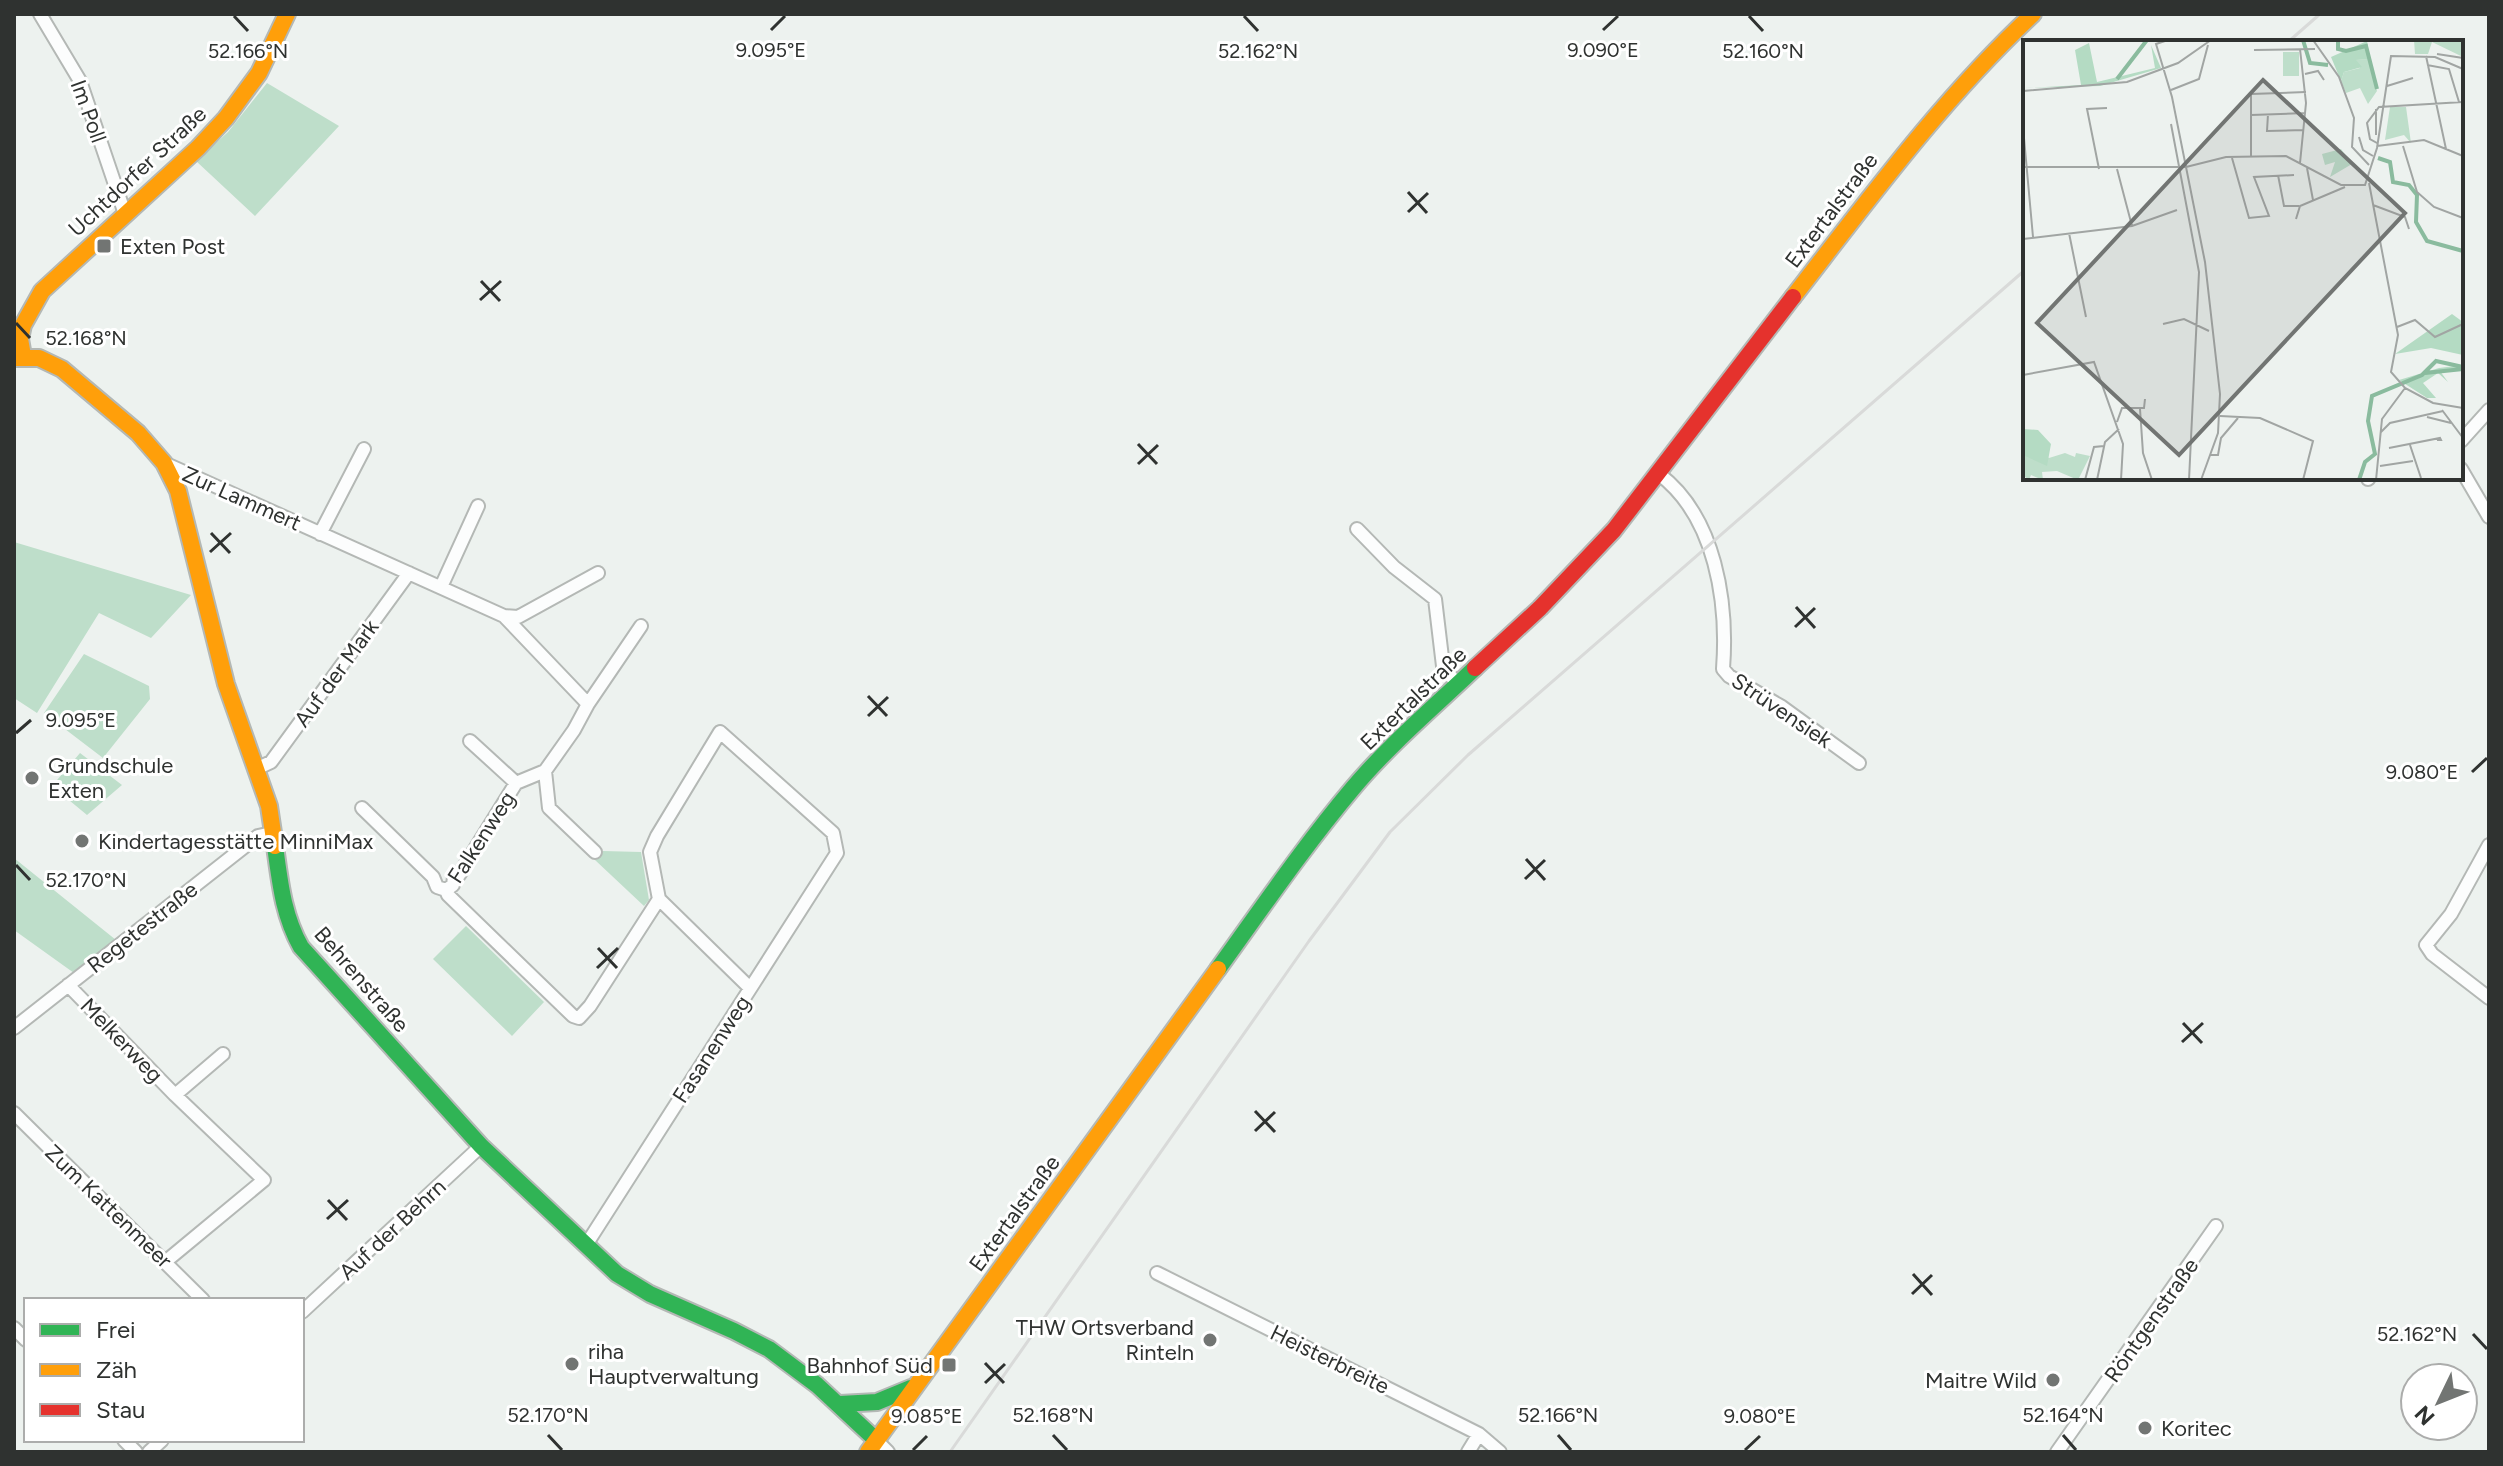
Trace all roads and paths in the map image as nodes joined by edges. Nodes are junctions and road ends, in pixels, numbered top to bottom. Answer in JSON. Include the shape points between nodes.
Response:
{"nodes":[{"id":1,"x":40,"y":14,"type":"edge"},
{"id":2,"x":287,"y":14,"type":"edge"},
{"id":3,"x":2033,"y":14,"type":"edge"},
{"id":4,"x":125,"y":214,"type":"junction"},
{"id":5,"x":18,"y":357,"type":"edge"},
{"id":6,"x":2489,"y":410,"type":"edge"},
{"id":7,"x":2463,"y":439,"type":"edge"},
{"id":8,"x":364,"y":449,"type":"dead end"},
{"id":9,"x":164,"y":463,"type":"junction"},
{"id":10,"x":2463,"y":472,"type":"edge"},
{"id":11,"x":1659,"y":474,"type":"junction"},
{"id":12,"x":478,"y":506,"type":"dead end"},
{"id":13,"x":2489,"y":517,"type":"edge"},
{"id":14,"x":1357,"y":529,"type":"dead end"},
{"id":15,"x":320,"y":534,"type":"junction"},
{"id":16,"x":409,"y":573,"type":"junction"},
{"id":17,"x":598,"y":573,"type":"dead end"},
{"id":18,"x":441,"y":587,"type":"junction"},
{"id":19,"x":504,"y":616,"type":"junction"},
{"id":20,"x":641,"y":626,"type":"dead end"},
{"id":21,"x":1457,"y":684,"type":"junction"},
{"id":22,"x":588,"y":704,"type":"junction"},
{"id":23,"x":470,"y":741,"type":"dead end"},
{"id":24,"x":1859,"y":763,"type":"dead end"},
{"id":25,"x":258,"y":768,"type":"junction"},
{"id":26,"x":545,"y":771,"type":"junction"},
{"id":27,"x":516,"y":783,"type":"junction"},
{"id":28,"x":362,"y":808,"type":"dead end"},
{"id":29,"x":272,"y":833,"type":"junction"},
{"id":30,"x":2489,"y":845,"type":"edge"},
{"id":31,"x":595,"y":852,"type":"dead end"},
{"id":32,"x":446,"y":890,"type":"junction"},
{"id":33,"x":659,"y":899,"type":"junction"},
{"id":34,"x":68,"y":985,"type":"junction"},
{"id":35,"x":750,"y":988,"type":"junction"},
{"id":36,"x":2489,"y":998,"type":"edge"},
{"id":37,"x":14,"y":1028,"type":"edge"},
{"id":38,"x":223,"y":1054,"type":"dead end"},
{"id":39,"x":175,"y":1095,"type":"junction"},
{"id":40,"x":14,"y":1113,"type":"edge"},
{"id":41,"x":481,"y":1146,"type":"junction"},
{"id":42,"x":2216,"y":1226,"type":"dead end"},
{"id":43,"x":586,"y":1245,"type":"junction"},
{"id":44,"x":165,"y":1262,"type":"junction"},
{"id":45,"x":1157,"y":1273,"type":"dead end"},
{"id":46,"x":201,"y":1298,"type":"edge"},
{"id":47,"x":304,"y":1310,"type":"edge"},
{"id":48,"x":913,"y":1388,"type":"junction"},
{"id":49,"x":840,"y":1404,"type":"junction"},
{"id":50,"x":1479,"y":1434,"type":"junction"},
{"id":51,"x":877,"y":1448,"type":"edge"},
{"id":52,"x":1468,"y":1452,"type":"edge"},
{"id":53,"x":1500,"y":1452,"type":"edge"},
{"id":54,"x":2057,"y":1452,"type":"edge"}],
"edges":[{"from":1,"to":4,"type":"street","name":"Im Poll","via":[[80,81]]},
{"from":2,"to":4,"type":"main road","name":"Uchtdorfer Straße","via":[[259,73],[226,118]]},
{"from":3,"to":11,"type":"main road","name":"Extertalstraße","via":[[1977,67],[1910,145]]},
{"from":4,"to":5,"type":"main road","name":"Uchtdorfer Straße","via":[[42,291],[23,325]]},
{"from":5,"to":9,"type":"main road","name":"Behrenstraße","via":[[53,362],[138,433]]},
{"from":6,"to":7,"type":"street"},
{"from":8,"to":15,"type":"street","name":"Zur Lammert"},
{"from":9,"to":15,"type":"street","name":"Zur Lammert"},
{"from":9,"to":25,"type":"main road","name":"Behrenstraße","via":[[178,491],[226,684]]},
{"from":10,"to":13,"type":"street"},
{"from":11,"to":21,"type":"main road","name":"Extertalstraße","via":[[1566,582]]},
{"from":11,"to":24,"type":"street","name":"Strüvensiek","via":[[1687,502],[1708,544],[1723,615],[1723,669]]},
{"from":12,"to":18,"type":"street"},
{"from":14,"to":21,"type":"street","via":[[1435,599],[1443,666]]},
{"from":15,"to":16,"type":"street","name":"Zur Lammert"},
{"from":16,"to":18,"type":"street","name":"Zur Lammert"},
{"from":16,"to":25,"type":"street","name":"Auf der Mark","via":[[271,762]]},
{"from":17,"to":19,"type":"street","via":[[518,617]]},
{"from":18,"to":19,"type":"street","name":"Zur Lammert"},
{"from":19,"to":22,"type":"street"},
{"from":20,"to":22,"type":"street"},
{"from":21,"to":48,"type":"main road","name":"Extertalstraße","via":[[1363,778],[1305,849]]},
{"from":22,"to":26,"type":"street"},
{"from":23,"to":27,"type":"street","name":"Falkenweg"},
{"from":25,"to":29,"type":"main road","name":"Behrenstraße"},
{"from":26,"to":27,"type":"street","name":"Falkenweg"},
{"from":26,"to":31,"type":"street","name":"Falkenweg","via":[[549,808]]},
{"from":27,"to":32,"type":"street","name":"Falkenweg"},
{"from":28,"to":32,"type":"street","name":"Falkenweg","via":[[437,887]]},
{"from":29,"to":34,"type":"street","name":"Regetestraße","via":[[258,836]]},
{"from":29,"to":41,"type":"main road","name":"Behrenstraße","via":[[282,900],[301,947]]},
{"from":30,"to":36,"type":"street","via":[[2451,914],[2426,945]]},
{"from":32,"to":33,"type":"street","name":"Falkenweg","via":[[579,1018]]},
{"from":33,"to":35,"type":"street"},
{"from":33,"to":35,"type":"street","name":"Fasanenweg","via":[[650,852],[720,732],[833,833],[837,853]]},
{"from":34,"to":37,"type":"street","name":"Regetestraße"},
{"from":34,"to":39,"type":"street","name":"Melkerweg"},
{"from":35,"to":43,"type":"street","name":"Fasanenweg"},
{"from":38,"to":39,"type":"street","name":"Melkerweg"},
{"from":39,"to":44,"type":"street","name":"Melkerweg","via":[[264,1180]]},
{"from":40,"to":44,"type":"street","name":"Zum Kattenmeer"},
{"from":41,"to":43,"type":"main road","name":"Behrenstraße"},
{"from":41,"to":47,"type":"street","name":"Auf der Behrn"},
{"from":42,"to":54,"type":"street","name":"Röntgenstraße"},
{"from":43,"to":49,"type":"main road","name":"Behrenstraße","via":[[642,1292],[774,1351]]},
{"from":44,"to":46,"type":"street","name":"Zum Kattenmeer"},
{"from":45,"to":50,"type":"street","name":"Heisterbreite"},
{"from":48,"to":49,"type":"main road","via":[[877,1402]]},
{"from":48,"to":51,"type":"main road","name":"Extertalstraße"},
{"from":49,"to":51,"type":"main road","name":"Behrenstraße"},
{"from":50,"to":52,"type":"street"},
{"from":50,"to":53,"type":"street","name":"Heisterbreite"}]}
